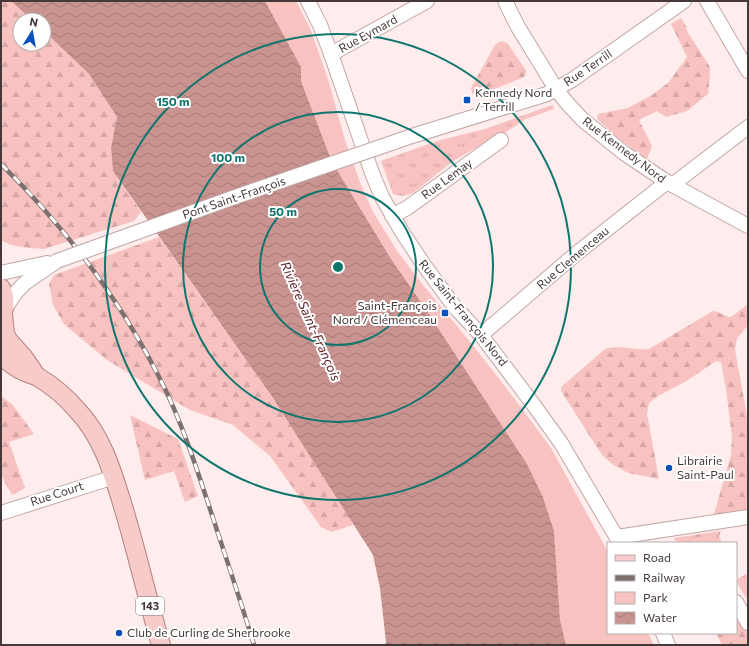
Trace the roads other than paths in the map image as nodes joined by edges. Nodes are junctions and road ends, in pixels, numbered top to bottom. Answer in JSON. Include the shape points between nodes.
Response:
{"nodes":[{"id":1,"x":308,"y":1,"type":"edge"},
{"id":2,"x":427,"y":1,"type":"edge"},
{"id":3,"x":505,"y":1,"type":"edge"},
{"id":4,"x":684,"y":1,"type":"edge"},
{"id":5,"x":707,"y":1,"type":"edge"},
{"id":6,"x":331,"y":54,"type":"junction"},
{"id":7,"x":748,"y":71,"type":"edge"},
{"id":8,"x":556,"y":89,"type":"junction"},
{"id":9,"x":748,"y":127,"type":"edge"},
{"id":10,"x":412,"y":136,"type":"joint"},
{"id":11,"x":501,"y":140,"type":"dead end"},
{"id":12,"x":669,"y":184,"type":"junction"},
{"id":13,"x":392,"y":216,"type":"junction"},
{"id":14,"x":748,"y":226,"type":"edge"},
{"id":15,"x":57,"y":261,"type":"junction"},
{"id":16,"x":1,"y":273,"type":"edge"},
{"id":17,"x":1,"y":288,"type":"edge"},
{"id":18,"x":3,"y":314,"type":"edge"},
{"id":19,"x":481,"y":335,"type":"junction"},
{"id":20,"x":1,"y":356,"type":"edge"},
{"id":21,"x":37,"y":376,"type":"junction"},
{"id":22,"x":114,"y":477,"type":"junction"},
{"id":23,"x":1,"y":513,"type":"edge"},
{"id":24,"x":748,"y":517,"type":"edge"},
{"id":25,"x":618,"y":540,"type":"edge"},
{"id":26,"x":737,"y":604,"type":"edge"},
{"id":27,"x":748,"y":623,"type":"edge"},
{"id":28,"x":161,"y":645,"type":"edge"}],
"edges":[{"from":1,"to":6,"type":"street","name":"Rue Saint-François Nord"},
{"from":2,"to":6,"type":"street","name":"Rue Eymard"},
{"from":3,"to":8,"type":"street","name":"Rue Kennedy Nord"},
{"from":4,"to":8,"type":"street","name":"Rue Terrill"},
{"from":5,"to":7,"type":"street"},
{"from":6,"to":13,"type":"street","name":"Rue Saint-François Nord","via":[[369,166]]},
{"from":8,"to":10,"type":"street","name":"Rue Terrill"},
{"from":8,"to":12,"type":"street","name":"Rue Kennedy Nord","via":[[593,128]]},
{"from":9,"to":12,"type":"street","name":"Rue Clemenceau"},
{"from":10,"to":15,"type":"street","name":"Pont Saint-François","bridge":true},
{"from":11,"to":13,"type":"street","name":"Rue Lemay","via":[[407,208]]},
{"from":12,"to":14,"type":"street","name":"Rue Kennedy Nord"},
{"from":12,"to":19,"type":"street","name":"Rue Clemenceau","via":[[577,253]]},
{"from":13,"to":19,"type":"street","name":"Rue Saint-François Nord","via":[[454,306]]},
{"from":15,"to":16,"type":"street"},
{"from":15,"to":18,"type":"street","via":[[25,283],[16,292]]},
{"from":17,"to":18,"type":"main road","number":"143","via":[[4,300]]},
{"from":18,"to":21,"type":"main road","number":"143","via":[[8,340]]},
{"from":19,"to":25,"type":"street","name":"Rue Saint-François Nord","via":[[561,443]]},
{"from":20,"to":21,"type":"main road","number":"143","via":[[20,370]]},
{"from":21,"to":22,"type":"main road","number":"143","via":[[67,399],[85,420],[105,452]]},
{"from":22,"to":23,"type":"street","name":"Rue Court"},
{"from":22,"to":28,"type":"main road","number":"143"},
{"from":24,"to":25,"type":"street"},
{"from":26,"to":27,"type":"street"}]}
